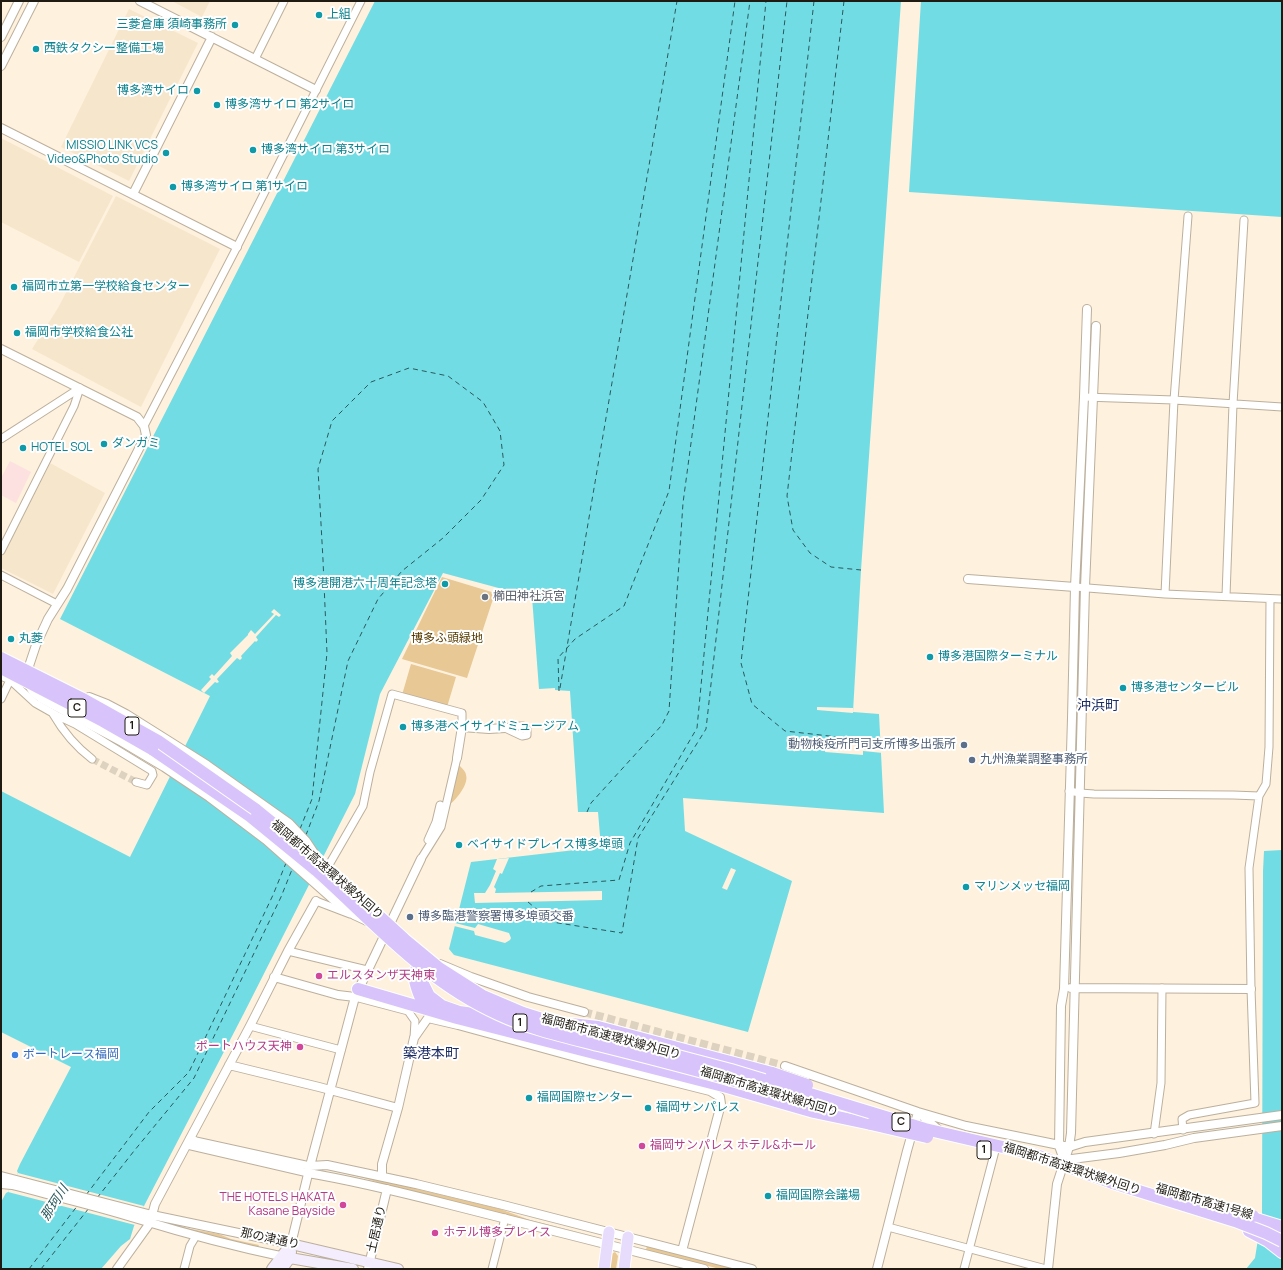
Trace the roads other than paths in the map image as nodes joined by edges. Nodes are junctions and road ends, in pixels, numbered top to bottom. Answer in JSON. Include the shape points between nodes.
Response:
{"nodes":[{"id":1,"x":19,"y":1,"type":"edge"},
{"id":2,"x":34,"y":1,"type":"edge"},
{"id":3,"x":140,"y":1,"type":"edge"},
{"id":4,"x":284,"y":1,"type":"edge"},
{"id":5,"x":361,"y":1,"type":"edge"},
{"id":6,"x":1,"y":37,"type":"edge"},
{"id":7,"x":212,"y":37,"type":"junction"},
{"id":8,"x":255,"y":59,"type":"junction"},
{"id":9,"x":1,"y":66,"type":"edge"},
{"id":10,"x":316,"y":90,"type":"junction"},
{"id":11,"x":1,"y":128,"type":"edge"},
{"id":12,"x":133,"y":194,"type":"junction"},
{"id":13,"x":1188,"y":216,"type":"dead end"},
{"id":14,"x":1244,"y":220,"type":"dead end"},
{"id":15,"x":237,"y":247,"type":"junction"},
{"id":16,"x":1086,"y":309,"type":"dead end"},
{"id":17,"x":1096,"y":326,"type":"dead end"},
{"id":18,"x":1,"y":349,"type":"edge"},
{"id":19,"x":80,"y":388,"type":"junction"},
{"id":20,"x":1084,"y":396,"type":"junction"},
{"id":21,"x":1094,"y":397,"type":"junction"},
{"id":22,"x":1174,"y":400,"type":"junction"},
{"id":23,"x":1233,"y":404,"type":"junction"},
{"id":24,"x":1282,"y":407,"type":"edge"},
{"id":25,"x":144,"y":426,"type":"junction"},
{"id":26,"x":1,"y":439,"type":"edge"},
{"id":27,"x":1,"y":551,"type":"edge"},
{"id":28,"x":1,"y":575,"type":"edge"},
{"id":29,"x":968,"y":579,"type":"dead end"},
{"id":30,"x":1075,"y":587,"type":"junction"},
{"id":31,"x":1085,"y":587,"type":"junction"},
{"id":32,"x":1165,"y":594,"type":"junction"},
{"id":33,"x":1226,"y":596,"type":"junction"},
{"id":34,"x":1270,"y":599,"type":"junction"},
{"id":35,"x":1281,"y":599,"type":"dead end"},
{"id":36,"x":56,"y":604,"type":"junction"},
{"id":37,"x":48,"y":619,"type":"junction"},
{"id":38,"x":1,"y":658,"type":"edge"},
{"id":39,"x":1,"y":662,"type":"edge"},
{"id":40,"x":1,"y":668,"type":"edge"},
{"id":41,"x":21,"y":668,"type":"junction"},
{"id":42,"x":1,"y":676,"type":"edge"},
{"id":43,"x":10,"y":680,"type":"junction"},
{"id":44,"x":1,"y":699,"type":"edge"},
{"id":45,"x":52,"y":713,"type":"junction"},
{"id":46,"x":462,"y":727,"type":"junction"},
{"id":47,"x":506,"y":728,"type":"dead end"},
{"id":48,"x":152,"y":749,"type":"joint"},
{"id":49,"x":457,"y":758,"type":"joint"},
{"id":50,"x":92,"y":759,"type":"tunnel mouth"},
{"id":51,"x":136,"y":782,"type":"tunnel mouth"},
{"id":52,"x":1069,"y":791,"type":"junction"},
{"id":53,"x":1080,"y":793,"type":"junction"},
{"id":54,"x":1259,"y":796,"type":"junction"},
{"id":55,"x":421,"y":859,"type":"joint"},
{"id":56,"x":323,"y":866,"type":"junction"},
{"id":57,"x":316,"y":901,"type":"joint"},
{"id":58,"x":354,"y":915,"type":"junction"},
{"id":59,"x":388,"y":929,"type":"junction"},
{"id":60,"x":288,"y":951,"type":"junction"},
{"id":61,"x":367,"y":970,"type":"junction"},
{"id":62,"x":274,"y":977,"type":"junction"},
{"id":63,"x":1075,"y":988,"type":"junction"},
{"id":64,"x":1162,"y":988,"type":"junction"},
{"id":65,"x":1064,"y":989,"type":"junction"},
{"id":66,"x":1251,"y":989,"type":"junction"},
{"id":67,"x":356,"y":993,"type":"junction"},
{"id":68,"x":584,"y":1012,"type":"tunnel mouth"},
{"id":69,"x":457,"y":1018,"type":"junction"},
{"id":70,"x":250,"y":1026,"type":"junction"},
{"id":71,"x":414,"y":1038,"type":"junction"},
{"id":72,"x":341,"y":1050,"type":"junction"},
{"id":73,"x":229,"y":1066,"type":"junction"},
{"id":74,"x":785,"y":1066,"type":"tunnel mouth"},
{"id":75,"x":331,"y":1090,"type":"junction"},
{"id":76,"x":398,"y":1108,"type":"junction"},
{"id":77,"x":918,"y":1112,"type":"junction"},
{"id":78,"x":1282,"y":1115,"type":"edge"},
{"id":79,"x":871,"y":1124,"type":"junction"},
{"id":80,"x":1282,"y":1126,"type":"edge"},
{"id":81,"x":925,"y":1129,"type":"junction"},
{"id":82,"x":1183,"y":1130,"type":"junction"},
{"id":83,"x":1154,"y":1134,"type":"junction"},
{"id":84,"x":189,"y":1142,"type":"junction"},
{"id":85,"x":1059,"y":1146,"type":"junction"},
{"id":86,"x":996,"y":1147,"type":"junction"},
{"id":87,"x":1069,"y":1147,"type":"junction"},
{"id":88,"x":1033,"y":1154,"type":"junction"},
{"id":89,"x":1064,"y":1160,"type":"junction"},
{"id":90,"x":309,"y":1169,"type":"junction"},
{"id":91,"x":1,"y":1176,"type":"edge"},
{"id":92,"x":382,"y":1176,"type":"junction"},
{"id":93,"x":1097,"y":1179,"type":"junction"},
{"id":94,"x":13,"y":1182,"type":"junction"},
{"id":95,"x":1,"y":1184,"type":"edge"},
{"id":96,"x":387,"y":1189,"type":"junction"},
{"id":97,"x":505,"y":1218,"type":"junction"},
{"id":98,"x":151,"y":1219,"type":"junction"},
{"id":99,"x":1282,"y":1226,"type":"edge"},
{"id":100,"x":888,"y":1227,"type":"junction"},
{"id":101,"x":609,"y":1232,"type":"junction"},
{"id":102,"x":196,"y":1236,"type":"junction"},
{"id":103,"x":628,"y":1237,"type":"junction"},
{"id":104,"x":1282,"y":1241,"type":"edge"},
{"id":105,"x":291,"y":1244,"type":"junction"},
{"id":106,"x":607,"y":1245,"type":"junction"},
{"id":107,"x":969,"y":1249,"type":"junction"},
{"id":108,"x":626,"y":1250,"type":"junction"},
{"id":109,"x":682,"y":1251,"type":"junction"},
{"id":110,"x":1282,"y":1252,"type":"edge"},
{"id":111,"x":285,"y":1257,"type":"junction"},
{"id":112,"x":369,"y":1265,"type":"edge"},
{"id":113,"x":689,"y":1268,"type":"edge"},
{"id":114,"x":117,"y":1269,"type":"edge"},
{"id":115,"x":184,"y":1269,"type":"edge"},
{"id":116,"x":272,"y":1269,"type":"edge"},
{"id":117,"x":282,"y":1269,"type":"edge"},
{"id":118,"x":353,"y":1269,"type":"edge"},
{"id":119,"x":398,"y":1269,"type":"edge"},
{"id":120,"x":492,"y":1269,"type":"edge"},
{"id":121,"x":604,"y":1269,"type":"edge"},
{"id":122,"x":624,"y":1269,"type":"edge"},
{"id":123,"x":704,"y":1269,"type":"edge"},
{"id":124,"x":752,"y":1269,"type":"edge"},
{"id":125,"x":877,"y":1269,"type":"edge"},
{"id":126,"x":964,"y":1269,"type":"edge"},
{"id":127,"x":1047,"y":1269,"type":"edge"}],
"edges":[{"from":1,"to":6,"type":"street"},
{"from":2,"to":9,"type":"street"},
{"from":3,"to":7,"type":"street"},
{"from":4,"to":8,"type":"street"},
{"from":5,"to":10,"type":"street"},
{"from":7,"to":8,"type":"street"},
{"from":7,"to":12,"type":"street"},
{"from":8,"to":10,"type":"street"},
{"from":10,"to":15,"type":"street"},
{"from":11,"to":12,"type":"street"},
{"from":12,"to":15,"type":"street"},
{"from":13,"to":22,"type":"street"},
{"from":14,"to":23,"type":"street"},
{"from":15,"to":25,"type":"street"},
{"from":16,"to":20,"type":"street"},
{"from":17,"to":21,"type":"street"},
{"from":18,"to":19,"type":"street"},
{"from":19,"to":25,"type":"street","via":[[137,417]]},
{"from":19,"to":26,"type":"street"},
{"from":19,"to":27,"type":"street","via":[[74,406]]},
{"from":20,"to":21,"type":"street"},
{"from":20,"to":30,"type":"street"},
{"from":21,"to":22,"type":"street"},
{"from":21,"to":31,"type":"street"},
{"from":22,"to":23,"type":"street"},
{"from":22,"to":32,"type":"street"},
{"from":23,"to":24,"type":"street"},
{"from":23,"to":33,"type":"street"},
{"from":25,"to":36,"type":"street","via":[[146,435],[67,589]]},
{"from":28,"to":36,"type":"street"},
{"from":29,"to":30,"type":"street"},
{"from":30,"to":31,"type":"street"},
{"from":30,"to":52,"type":"street"},
{"from":31,"to":32,"type":"street"},
{"from":31,"to":53,"type":"street"},
{"from":32,"to":33,"type":"street"},
{"from":33,"to":34,"type":"street"},
{"from":34,"to":35,"type":"street"},
{"from":34,"to":54,"type":"street","via":[[1269,747],[1266,784]]},
{"from":36,"to":37,"type":"street"},
{"from":37,"to":56,"type":"street","bridge":true,"via":[[31,656],[31,674],[107,704],[207,765],[289,823],[306,841]]},
{"from":37,"to":58,"type":"street","via":[[26,660],[24,675],[33,692],[164,767],[209,797],[266,840]]},
{"from":38,"to":41,"type":"highway","name":"福岡都市高速環状線外回り","number":"1","bridge":true},
{"from":39,"to":41,"type":"highway","bridge":true},
{"from":40,"to":48,"type":"highway","name":"福岡都市高速環状線内回り","number":"C","bridge":true},
{"from":41,"to":56,"type":"highway","name":"福岡都市高速環状線外回り","number":"1","bridge":true,"via":[[158,741],[255,809]]},
{"from":42,"to":43,"type":"street"},
{"from":43,"to":44,"type":"street"},
{"from":43,"to":45,"type":"street","via":[[35,703]]},
{"from":45,"to":50,"type":"street","via":[[63,732]]},
{"from":45,"to":51,"type":"street","via":[[75,724],[152,771],[153,776],[147,784]]},
{"from":46,"to":47,"type":"street"},
{"from":46,"to":49,"type":"street"},
{"from":46,"to":56,"type":"street","via":[[462,714],[392,694],[363,806],[337,850]]},
{"from":48,"to":79,"type":"highway","name":"福岡都市高速環状線内回り","number":"1","bridge":true,"via":[[272,833],[433,975],[498,1014],[561,1035],[729,1079]]},
{"from":49,"to":55,"type":"street","via":[[440,827]]},
{"from":52,"to":53,"type":"street"},
{"from":52,"to":65,"type":"street"},
{"from":53,"to":54,"type":"street"},
{"from":53,"to":63,"type":"street"},
{"from":54,"to":66,"type":"street","via":[[1249,868]]},
{"from":55,"to":59,"type":"street"},
{"from":56,"to":59,"type":"street","bridge":true},
{"from":56,"to":81,"type":"highway","name":"福岡都市高速環状線外回り","number":"C","bridge":true,"via":[[439,968],[483,996],[522,1014],[732,1070]]},
{"from":57,"to":58,"type":"street"},
{"from":57,"to":60,"type":"street"},
{"from":58,"to":59,"type":"street"},
{"from":59,"to":61,"type":"street"},
{"from":59,"to":68,"type":"street","via":[[434,962],[528,997]]},
{"from":59,"to":69,"type":"highway","bridge":true,"via":[[410,961],[417,990],[423,1001],[428,1007]]},
{"from":59,"to":81,"type":"highway","bridge":true,"via":[[405,942],[416,958],[420,978],[429,996],[442,1006],[459,1012],[598,1027],[650,1040],[772,1073]]},
{"from":60,"to":61,"type":"street"},
{"from":60,"to":62,"type":"street"},
{"from":61,"to":67,"type":"street"},
{"from":62,"to":67,"type":"street","via":[[338,995]]},
{"from":62,"to":70,"type":"street"},
{"from":63,"to":64,"type":"street"},
{"from":63,"to":65,"type":"street"},
{"from":63,"to":87,"type":"street"},
{"from":64,"to":66,"type":"street"},
{"from":64,"to":83,"type":"street","via":[[1161,1083]]},
{"from":65,"to":85,"type":"street"},
{"from":66,"to":82,"type":"street","via":[[1256,1103],[1189,1115],[1182,1119]]},
{"from":67,"to":69,"type":"highway"},
{"from":67,"to":71,"type":"street","via":[[408,1011],[415,1021]]},
{"from":67,"to":72,"type":"street"},
{"from":69,"to":79,"type":"highway","via":[[727,1087],[814,1112]]},
{"from":70,"to":72,"type":"street"},
{"from":70,"to":73,"type":"street"},
{"from":71,"to":76,"type":"street"},
{"from":71,"to":109,"type":"street","via":[[428,1018],[710,1091],[720,1097],[721,1104]]},
{"from":72,"to":75,"type":"street"},
{"from":73,"to":75,"type":"street"},
{"from":73,"to":84,"type":"street"},
{"from":74,"to":77,"type":"street"},
{"from":75,"to":76,"type":"street"},
{"from":75,"to":90,"type":"street"},
{"from":76,"to":92,"type":"street","via":[[382,1164]]},
{"from":77,"to":85,"type":"street","via":[[966,1126]]},
{"from":77,"to":86,"type":"street","via":[[941,1132]]},
{"from":77,"to":100,"type":"street"},
{"from":78,"to":82,"type":"street"},
{"from":79,"to":93,"type":"highway","name":"福岡都市高速環状線内回り","number":"1","bridge":true,"via":[[1032,1160]]},
{"from":80,"to":89,"type":"street"},
{"from":81,"to":88,"type":"highway","name":"福岡都市高速環状線外回り","number":"C","bridge":true},
{"from":82,"to":83,"type":"street"},
{"from":83,"to":87,"type":"street","via":[[1085,1142]]},
{"from":84,"to":90,"type":"street","via":[[204,1142]]},
{"from":84,"to":98,"type":"street","via":[[155,1204]]},
{"from":85,"to":87,"type":"street"},
{"from":85,"to":89,"type":"street"},
{"from":86,"to":89,"type":"street"},
{"from":86,"to":107,"type":"street"},
{"from":87,"to":89,"type":"street"},
{"from":88,"to":99,"type":"highway","name":"福岡都市高速1号線","number":"1","bridge":true},
{"from":88,"to":104,"type":"highway","name":"福岡都市高速環状線外回り","number":"C","bridge":true,"via":[[1113,1183],[1235,1221]]},
{"from":89,"to":127,"type":"street","via":[[1058,1184]]},
{"from":90,"to":92,"type":"street","via":[[326,1165]]},
{"from":90,"to":96,"type":"street"},
{"from":90,"to":105,"type":"street"},
{"from":91,"to":94,"type":"street"},
{"from":92,"to":101,"type":"street"},
{"from":93,"to":99,"type":"highway","name":"福岡都市高速環状線内回り","number":"1","bridge":true},
{"from":93,"to":110,"type":"highway","bridge":true,"via":[[1214,1216],[1259,1236]]},
{"from":94,"to":95,"type":"street"},
{"from":94,"to":98,"type":"street","name":"那の津通り"},
{"from":96,"to":97,"type":"street"},
{"from":96,"to":112,"type":"street","name":"土居通り"},
{"from":97,"to":106,"type":"street"},
{"from":97,"to":120,"type":"street"},
{"from":98,"to":102,"type":"street","name":"那の津通り"},
{"from":98,"to":105,"type":"street","name":"那の津通り"},
{"from":98,"to":114,"type":"street"},
{"from":100,"to":107,"type":"street"},
{"from":100,"to":125,"type":"street"},
{"from":101,"to":103,"type":"street"},
{"from":101,"to":106,"type":"main road"},
{"from":102,"to":111,"type":"street","name":"那の津通り"},
{"from":102,"to":115,"type":"street","via":[[190,1246]]},
{"from":103,"to":108,"type":"main road"},
{"from":103,"to":109,"type":"street"},
{"from":105,"to":111,"type":"main road"},
{"from":105,"to":112,"type":"main road","name":"那の津通り"},
{"from":106,"to":108,"type":"street"},
{"from":106,"to":121,"type":"main road"},
{"from":107,"to":126,"type":"street"},
{"from":107,"to":127,"type":"street"},
{"from":108,"to":113,"type":"street"},
{"from":108,"to":122,"type":"main road"},
{"from":109,"to":124,"type":"street"},
{"from":111,"to":116,"type":"main road"},
{"from":111,"to":117,"type":"main road"},
{"from":111,"to":118,"type":"main road","name":"那の津通り"},
{"from":112,"to":119,"type":"main road","name":"那の津通り"},
{"from":113,"to":123,"type":"street"}]}
